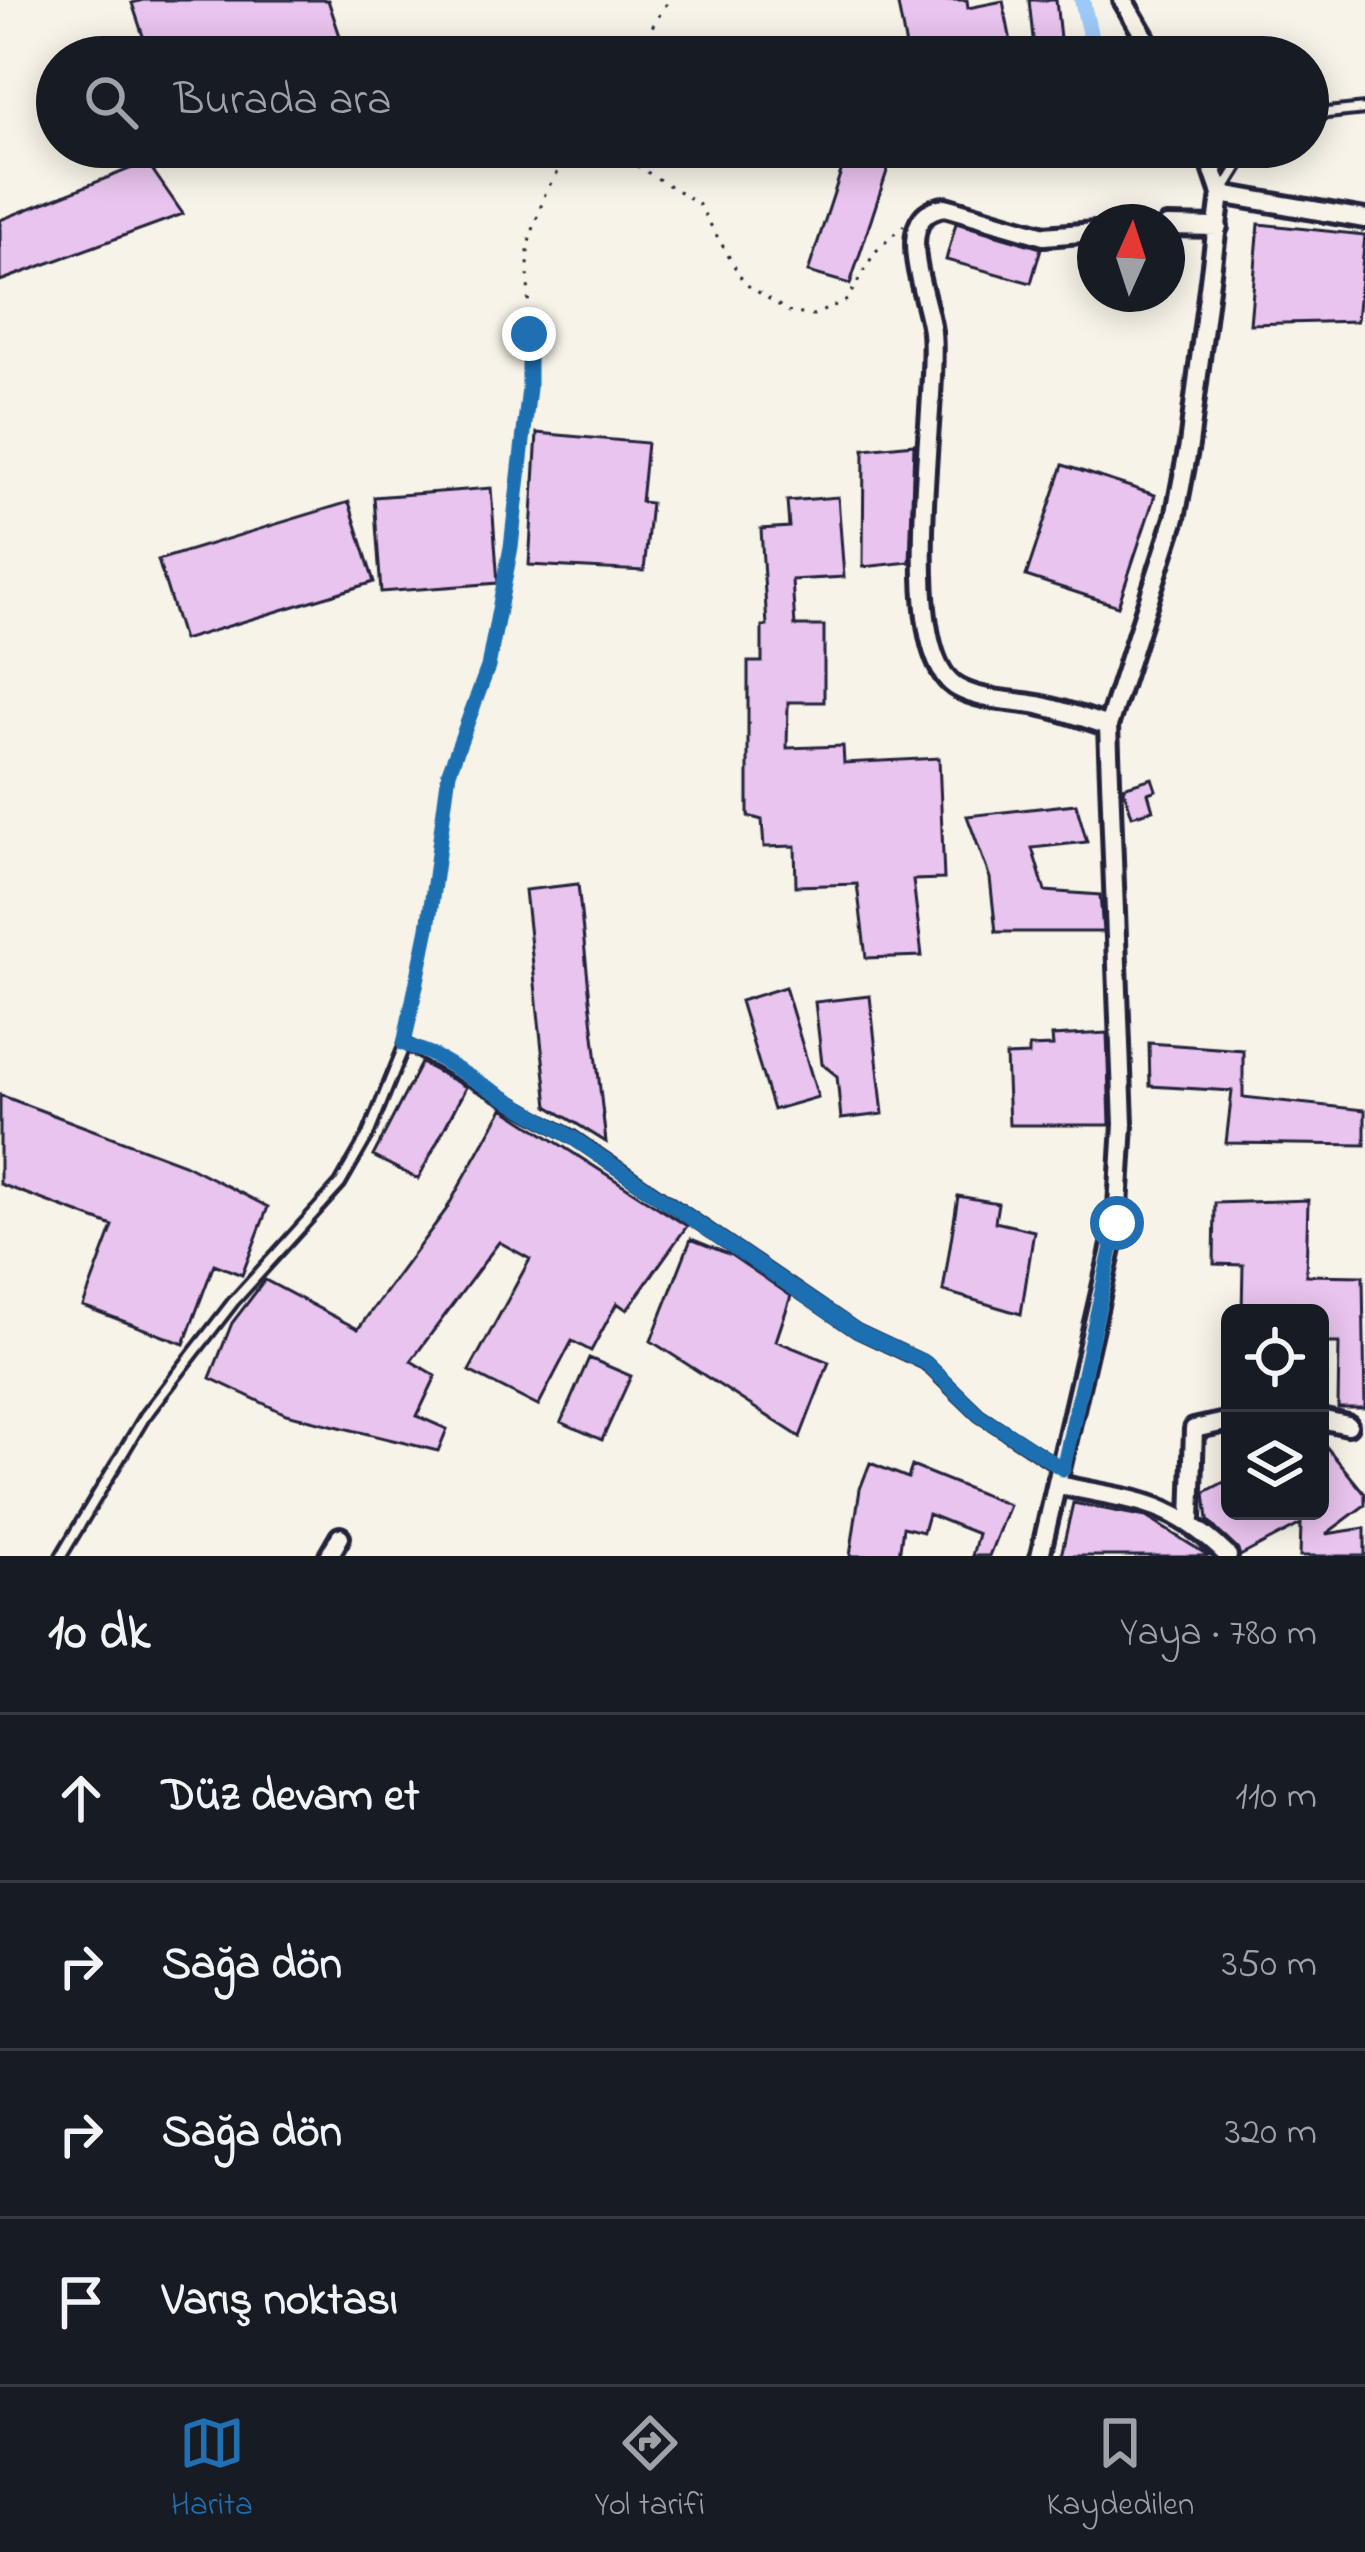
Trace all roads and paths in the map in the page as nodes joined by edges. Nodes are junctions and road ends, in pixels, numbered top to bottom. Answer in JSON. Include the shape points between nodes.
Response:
{"nodes":[{"id":1,"x":669,"y":0,"type":"edge"},
{"id":2,"x":1123,"y":0,"type":"edge"},
{"id":3,"x":646,"y":36,"type":"edge"},
{"id":4,"x":1144,"y":36,"type":"edge"},
{"id":5,"x":1365,"y":109,"type":"edge"},
{"id":6,"x":1329,"y":113,"type":"edge"},
{"id":7,"x":560,"y":168,"type":"edge"},
{"id":8,"x":640,"y":168,"type":"edge"},
{"id":9,"x":1212,"y":168,"type":"edge"},
{"id":10,"x":1237,"y":168,"type":"edge"},
{"id":11,"x":1221,"y":194,"type":"junction"},
{"id":12,"x":1365,"y":219,"type":"edge"},
{"id":13,"x":916,"y":223,"type":"junction"},
{"id":14,"x":1185,"y":226,"type":"edge"},
{"id":15,"x":1218,"y":226,"type":"junction"},
{"id":16,"x":1077,"y":233,"type":"edge"},
{"id":17,"x":1108,"y":726,"type":"junction"},
{"id":18,"x":404,"y":1044,"type":"junction"},
{"id":19,"x":1329,"y":1421,"type":"edge"},
{"id":20,"x":1221,"y":1423,"type":"edge"},
{"id":21,"x":1348,"y":1425,"type":"dead end"},
{"id":22,"x":1061,"y":1477,"type":"junction"},
{"id":23,"x":1191,"y":1519,"type":"junction"},
{"id":24,"x":340,"y":1537,"type":"dead end"},
{"id":25,"x":61,"y":1556,"type":"edge"},
{"id":26,"x":328,"y":1556,"type":"edge"},
{"id":27,"x":1040,"y":1556,"type":"edge"},
{"id":28,"x":1228,"y":1556,"type":"edge"}],
"edges":[{"from":1,"to":3,"type":"path"},
{"from":2,"to":4,"type":"street"},
{"from":5,"to":6,"type":"lane"},
{"from":7,"to":18,"type":"path","via":[[528,245],[529,388],[511,547],[488,667],[449,772]]},
{"from":8,"to":13,"type":"path","via":[[698,203],[744,283],[791,313],[814,315],[847,300],[884,242]]},
{"from":9,"to":11,"type":"street"},
{"from":10,"to":11,"type":"lane"},
{"from":11,"to":12,"type":"street"},
{"from":11,"to":15,"type":"street"},
{"from":13,"to":16,"type":"street","via":[[945,207],[1045,236]]},
{"from":13,"to":17,"type":"street","via":[[932,336],[923,597],[934,660],[943,678],[976,696]]},
{"from":14,"to":15,"type":"street"},
{"from":15,"to":17,"type":"street","via":[[1175,518]]},
{"from":17,"to":22,"type":"street","via":[[1121,1172]]},
{"from":18,"to":22,"type":"lane","via":[[573,1138],[857,1331],[926,1363]]},
{"from":18,"to":25,"type":"lane","via":[[340,1184],[233,1302],[146,1416]]},
{"from":19,"to":21,"type":"street"},
{"from":20,"to":23,"type":"street","via":[[1194,1429]]},
{"from":22,"to":23,"type":"street"},
{"from":22,"to":27,"type":"street"},
{"from":23,"to":28,"type":"street"},
{"from":24,"to":26,"type":"street"}]}
